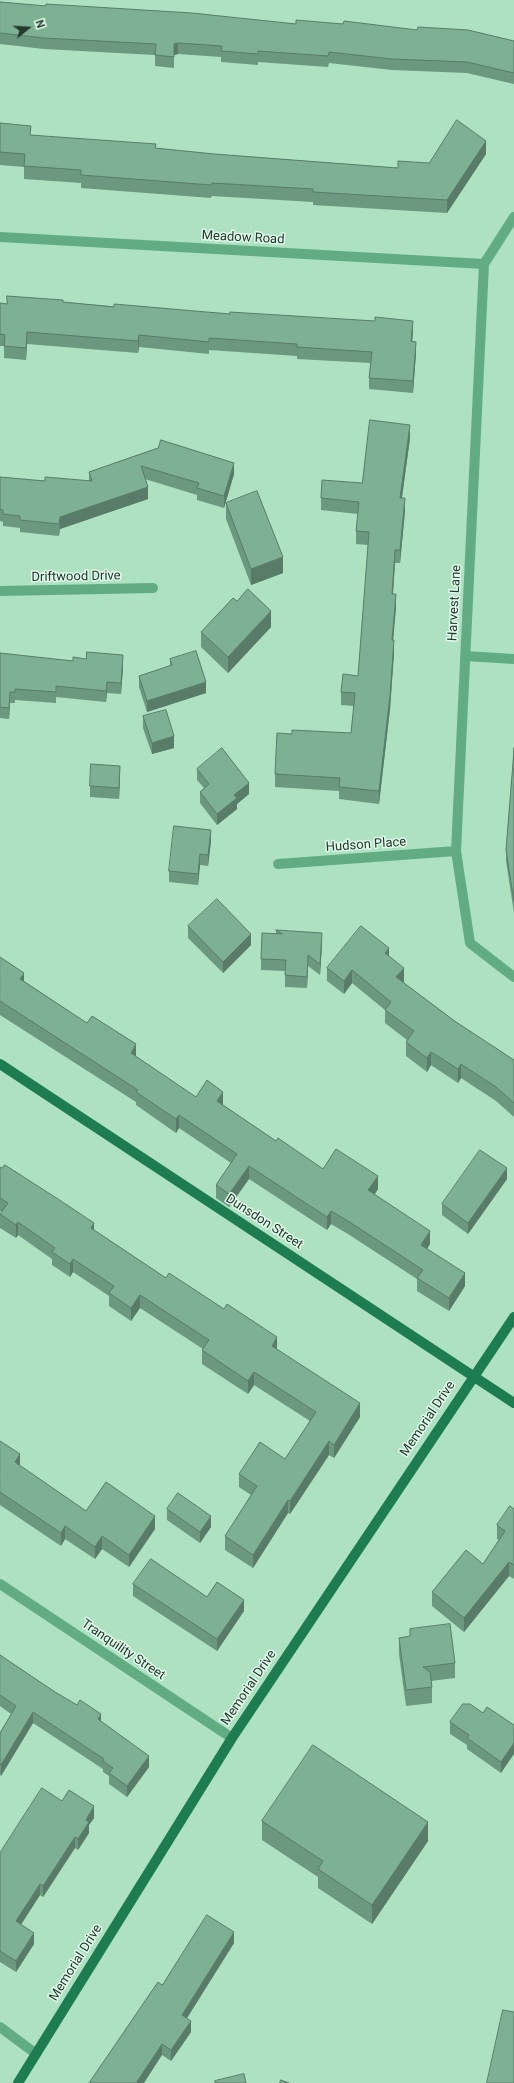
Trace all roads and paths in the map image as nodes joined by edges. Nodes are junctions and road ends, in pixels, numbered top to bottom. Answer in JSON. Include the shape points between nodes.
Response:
{"nodes":[{"id":1,"x":514,"y":217,"type":"edge"},
{"id":2,"x":0,"y":237,"type":"edge"},
{"id":3,"x":484,"y":264,"type":"junction"},
{"id":4,"x":153,"y":588,"type":"dead end"},
{"id":5,"x":0,"y":591,"type":"edge"},
{"id":6,"x":465,"y":656,"type":"junction"},
{"id":7,"x":514,"y":659,"type":"edge"},
{"id":8,"x":456,"y":851,"type":"junction"},
{"id":9,"x":278,"y":864,"type":"dead end"},
{"id":10,"x":514,"y":977,"type":"edge"},
{"id":11,"x":0,"y":1064,"type":"edge"},
{"id":12,"x":514,"y":1317,"type":"edge"},
{"id":13,"x":473,"y":1375,"type":"junction"},
{"id":14,"x":514,"y":1403,"type":"edge"},
{"id":15,"x":0,"y":1584,"type":"edge"},
{"id":16,"x":232,"y":1738,"type":"junction"},
{"id":17,"x":0,"y":2027,"type":"edge"},
{"id":18,"x":35,"y":2053,"type":"junction"},
{"id":19,"x":18,"y":2083,"type":"edge"}],
"edges":[{"from":1,"to":3,"type":"street","name":"Harvest Lane"},
{"from":2,"to":3,"type":"street","name":"Meadow Road"},
{"from":3,"to":6,"type":"street","name":"Harvest Lane"},
{"from":4,"to":5,"type":"street","name":"Driftwood Drive"},
{"from":6,"to":7,"type":"street"},
{"from":6,"to":8,"type":"street","name":"Harvest Lane"},
{"from":8,"to":9,"type":"street","name":"Hudson Place"},
{"from":8,"to":10,"type":"street","name":"Harvest Lane","via":[[470,943]]},
{"from":11,"to":13,"type":"main road","name":"Dunsdon Street"},
{"from":12,"to":13,"type":"main road","name":"Memorial Drive"},
{"from":13,"to":14,"type":"main road","name":"Dunsdon Street"},
{"from":13,"to":16,"type":"main road","name":"Memorial Drive"},
{"from":15,"to":16,"type":"street","name":"Tranquility Street"},
{"from":16,"to":18,"type":"main road","name":"Memorial Drive"},
{"from":17,"to":18,"type":"street"},
{"from":18,"to":19,"type":"main road","name":"Memorial Drive"}]}
